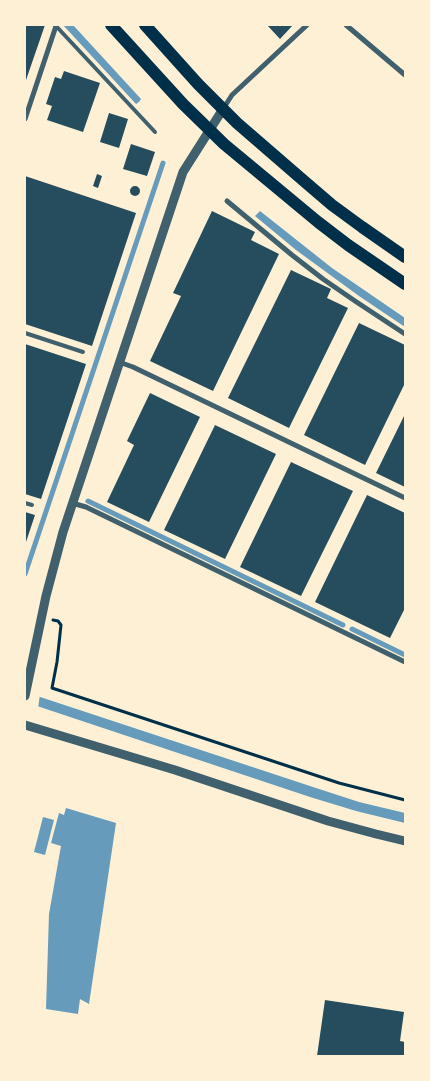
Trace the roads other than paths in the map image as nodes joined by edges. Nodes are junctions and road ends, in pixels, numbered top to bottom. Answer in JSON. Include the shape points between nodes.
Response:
{"nodes":[{"id":1,"x":112,"y":25,"type":"edge"},
{"id":2,"x":145,"y":25,"type":"edge"},
{"id":3,"x":307,"y":25,"type":"edge"},
{"id":4,"x":346,"y":25,"type":"edge"},
{"id":5,"x":55,"y":26,"type":"edge"},
{"id":6,"x":405,"y":76,"type":"edge"},
{"id":7,"x":223,"y":109,"type":"junction"},
{"id":8,"x":25,"y":119,"type":"edge"},
{"id":9,"x":209,"y":130,"type":"junction"},
{"id":10,"x":155,"y":132,"type":"dead end"},
{"id":11,"x":227,"y":201,"type":"dead end"},
{"id":12,"x":405,"y":257,"type":"edge"},
{"id":13,"x":405,"y":284,"type":"edge"},
{"id":14,"x":25,"y":333,"type":"edge"},
{"id":15,"x":405,"y":334,"type":"edge"},
{"id":16,"x":83,"y":352,"type":"dead end"},
{"id":17,"x":119,"y":362,"type":"junction"},
{"id":18,"x":405,"y":498,"type":"edge"},
{"id":19,"x":25,"y":503,"type":"edge"},
{"id":20,"x":72,"y":503,"type":"junction"},
{"id":21,"x":32,"y":505,"type":"dead end"},
{"id":22,"x":405,"y":662,"type":"edge"},
{"id":23,"x":25,"y":696,"type":"edge"},
{"id":24,"x":25,"y":725,"type":"edge"},
{"id":25,"x":405,"y":841,"type":"edge"}],
"edges":[{"from":1,"to":9,"type":"main road"},
{"from":2,"to":7,"type":"main road"},
{"from":3,"to":7,"type":"street","via":[[232,95]]},
{"from":4,"to":6,"type":"street"},
{"from":5,"to":8,"type":"street"},
{"from":5,"to":10,"type":"lane"},
{"from":7,"to":9,"type":"street"},
{"from":7,"to":12,"type":"main road","via":[[304,181]]},
{"from":9,"to":13,"type":"main road","via":[[318,222]]},
{"from":9,"to":17,"type":"street","via":[[183,172]]},
{"from":11,"to":15,"type":"street","via":[[323,279]]},
{"from":14,"to":16,"type":"lane"},
{"from":17,"to":18,"type":"street"},
{"from":17,"to":20,"type":"street"},
{"from":19,"to":21,"type":"lane"},
{"from":20,"to":22,"type":"street"},
{"from":20,"to":23,"type":"street","via":[[50,580]]},
{"from":24,"to":25,"type":"street","via":[[328,821]]}]}
